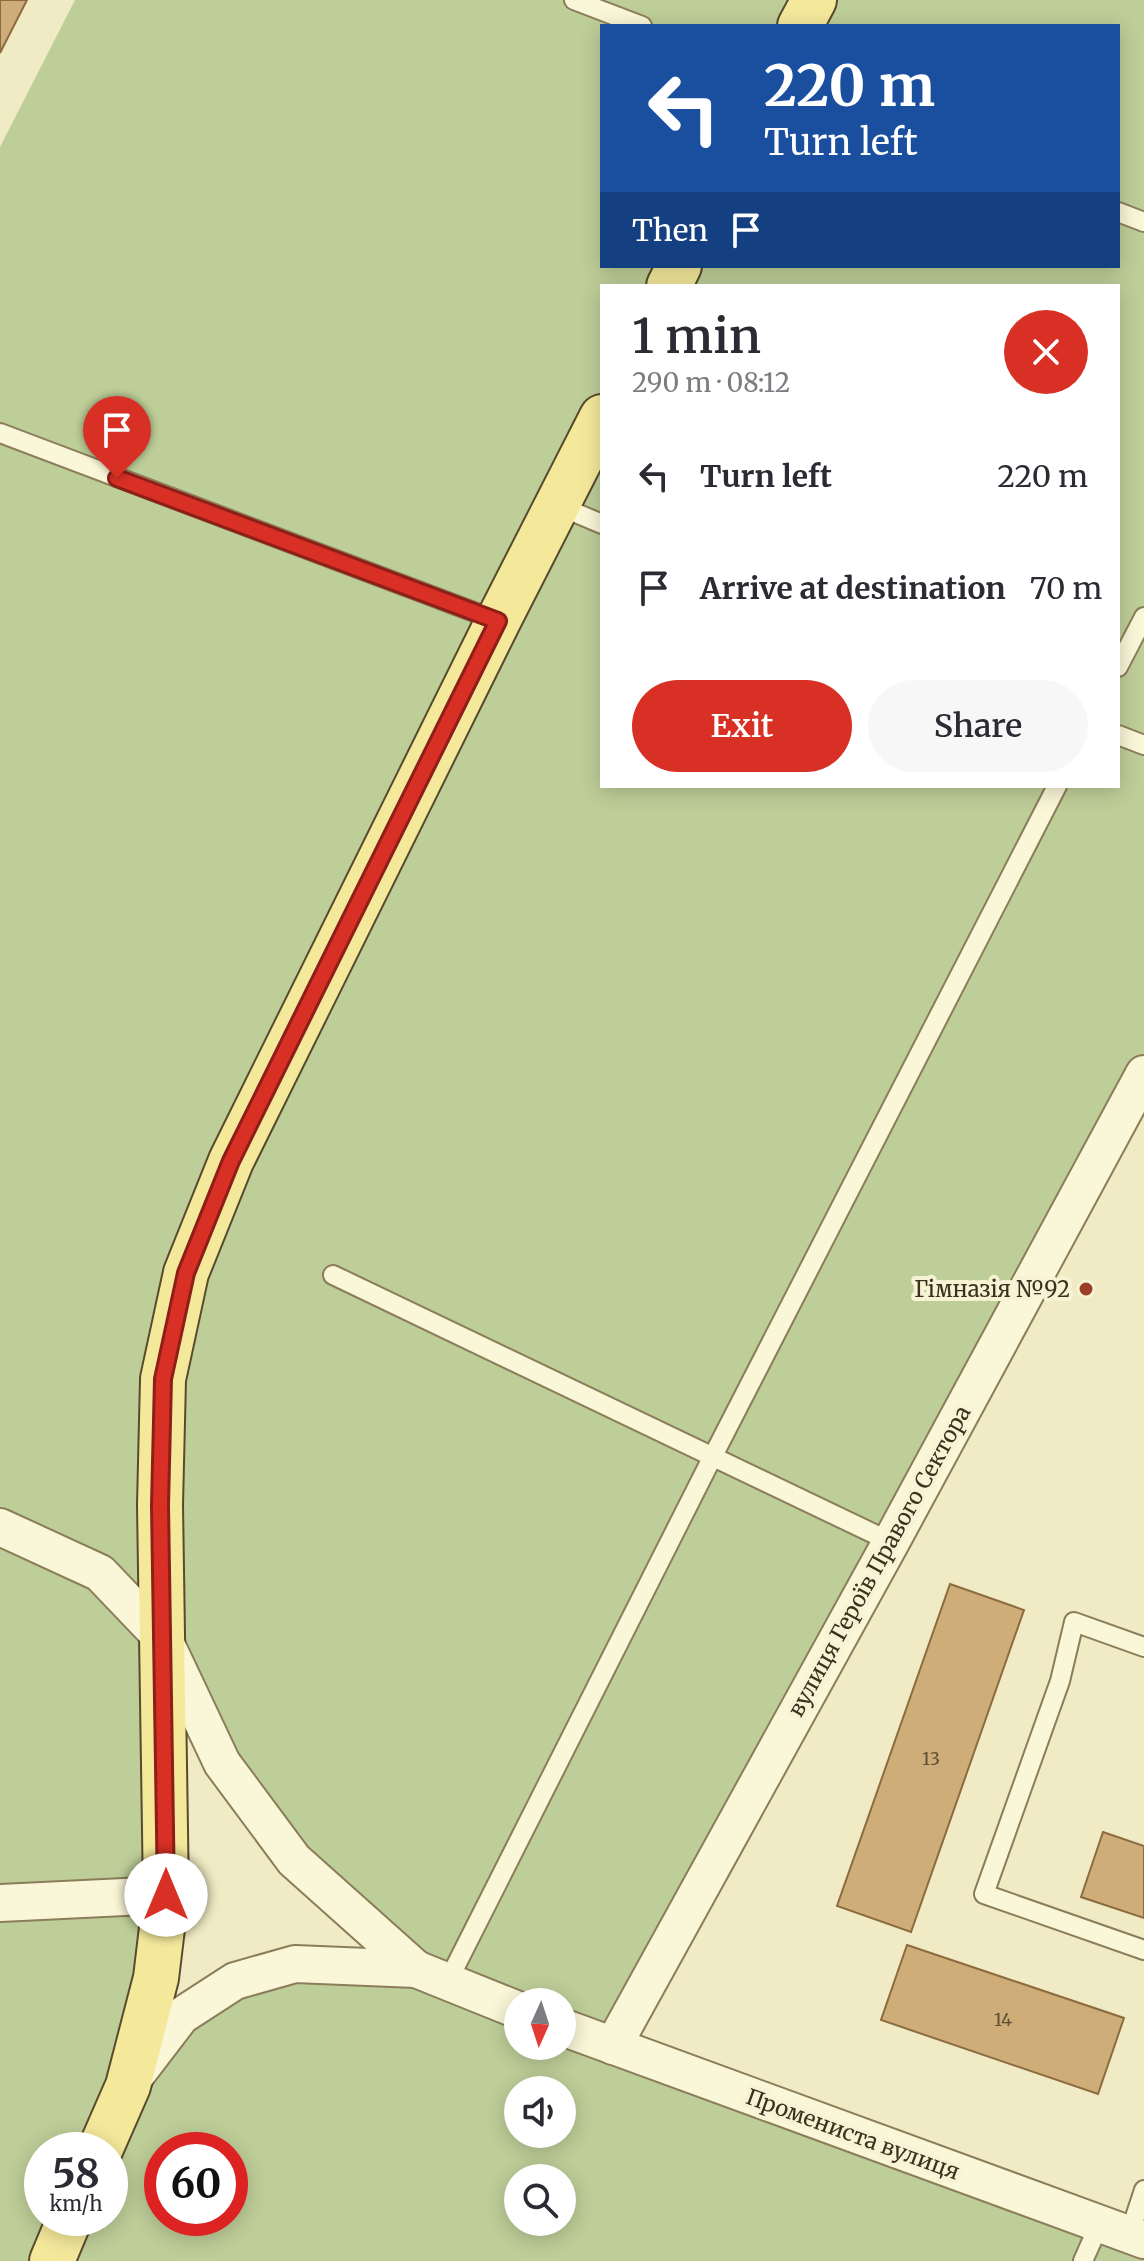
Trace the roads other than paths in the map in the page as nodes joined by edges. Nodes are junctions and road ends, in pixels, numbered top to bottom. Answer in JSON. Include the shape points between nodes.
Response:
{"nodes":[{"id":1,"x":574,"y":0,"type":"edge"},
{"id":2,"x":814,"y":0,"type":"edge"},
{"id":3,"x":637,"y":24,"type":"edge"},
{"id":4,"x":801,"y":24,"type":"edge"},
{"id":5,"x":1120,"y":213,"type":"edge"},
{"id":6,"x":1144,"y":222,"type":"edge"},
{"id":7,"x":600,"y":421,"type":"edge"},
{"id":8,"x":0,"y":433,"type":"edge"},
{"id":9,"x":557,"y":505,"type":"junction"},
{"id":10,"x":600,"y":523,"type":"edge"},
{"id":11,"x":1144,"y":617,"type":"edge"},
{"id":12,"x":498,"y":621,"type":"junction"},
{"id":13,"x":1120,"y":663,"type":"edge"},
{"id":14,"x":1120,"y":736,"type":"edge"},
{"id":15,"x":1144,"y":745,"type":"edge"},
{"id":16,"x":1056,"y":788,"type":"edge"},
{"id":17,"x":1144,"y":1074,"type":"edge"},
{"id":18,"x":333,"y":1275,"type":"dead end"},
{"id":19,"x":713,"y":1456,"type":"junction"},
{"id":20,"x":0,"y":1527,"type":"edge"},
{"id":21,"x":891,"y":1542,"type":"junction"},
{"id":22,"x":164,"y":1640,"type":"junction"},
{"id":23,"x":1144,"y":1647,"type":"edge"},
{"id":24,"x":166,"y":1895,"type":"junction"},
{"id":25,"x":0,"y":1903,"type":"edge"},
{"id":26,"x":1144,"y":1950,"type":"edge"},
{"id":27,"x":432,"y":1975,"type":"junction"},
{"id":28,"x":504,"y":2004,"type":"edge"},
{"id":29,"x":576,"y":2032,"type":"edge"},
{"id":30,"x":613,"y":2046,"type":"junction"},
{"id":31,"x":128,"y":2086,"type":"junction"},
{"id":32,"x":108,"y":2132,"type":"edge"},
{"id":33,"x":1144,"y":2190,"type":"edge"},
{"id":34,"x":1124,"y":2233,"type":"edge"},
{"id":35,"x":62,"y":2236,"type":"edge"},
{"id":36,"x":52,"y":2261,"type":"edge"},
{"id":37,"x":1083,"y":2261,"type":"edge"}],
"edges":[{"from":1,"to":3,"type":"lane"},
{"from":2,"to":4,"type":"main road"},
{"from":5,"to":6,"type":"lane"},
{"from":7,"to":9,"type":"main road"},
{"from":8,"to":12,"type":"lane"},
{"from":9,"to":10,"type":"lane"},
{"from":9,"to":12,"type":"main road"},
{"from":11,"to":13,"type":"lane"},
{"from":12,"to":22,"type":"main road","via":[[231,1161],[186,1273],[163,1379]]},
{"from":14,"to":15,"type":"lane"},
{"from":16,"to":19,"type":"lane"},
{"from":17,"to":21,"type":"street","name":"вулиця Героїв Правого Сектора"},
{"from":18,"to":19,"type":"lane"},
{"from":19,"to":21,"type":"lane"},
{"from":19,"to":27,"type":"lane"},
{"from":20,"to":22,"type":"street","via":[[100,1573]]},
{"from":21,"to":30,"type":"street","name":"вулиця Героїв Правого Сектора"},
{"from":22,"to":24,"type":"main road"},
{"from":22,"to":27,"type":"street","via":[[222,1763],[294,1860]]},
{"from":23,"to":26,"type":"lane","via":[[1074,1622],[1060,1681],[984,1894]]},
{"from":24,"to":25,"type":"street"},
{"from":24,"to":31,"type":"main road","via":[[156,1978]]},
{"from":27,"to":28,"type":"street"},
{"from":27,"to":31,"type":"street","via":[[295,1964],[235,1981],[181,2016]]},
{"from":29,"to":30,"type":"street","name":"Промениста вулиця"},
{"from":30,"to":34,"type":"street","name":"Промениста вулиця"},
{"from":31,"to":32,"type":"main road"},
{"from":33,"to":34,"type":"lane"},
{"from":34,"to":37,"type":"lane"},
{"from":35,"to":36,"type":"main road"}]}
